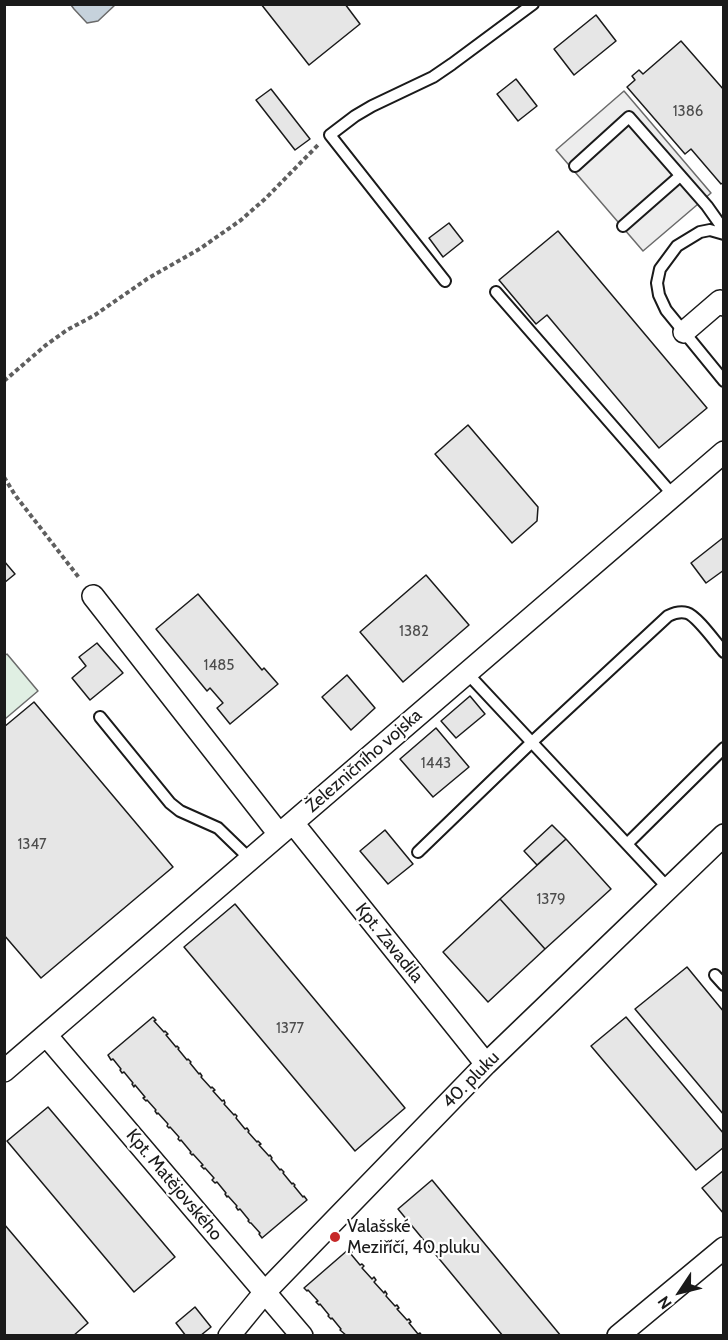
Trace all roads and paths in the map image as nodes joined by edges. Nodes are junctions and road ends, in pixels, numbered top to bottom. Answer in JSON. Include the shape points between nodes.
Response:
{"nodes":[{"id":1,"x":533,"y":4,"type":"edge"},
{"id":2,"x":330,"y":135,"type":"junction"},
{"id":3,"x":575,"y":166,"type":"dead end"},
{"id":4,"x":680,"y":176,"type":"junction"},
{"id":5,"x":623,"y":226,"type":"dead end"},
{"id":6,"x":723,"y":232,"type":"edge"},
{"id":7,"x":445,"y":281,"type":"dead end"},
{"id":8,"x":496,"y":292,"type":"dead end"},
{"id":9,"x":723,"y":305,"type":"edge"},
{"id":10,"x":684,"y":332,"type":"junction"},
{"id":11,"x":4,"y":381,"type":"edge"},
{"id":12,"x":723,"y":381,"type":"edge"},
{"id":13,"x":723,"y":452,"type":"edge"},
{"id":14,"x":4,"y":477,"type":"edge"},
{"id":15,"x":674,"y":495,"type":"junction"},
{"id":16,"x":93,"y":596,"type":"joint"},
{"id":17,"x":723,"y":652,"type":"edge"},
{"id":18,"x":467,"y":673,"type":"junction"},
{"id":19,"x":100,"y":717,"type":"dead end"},
{"id":20,"x":532,"y":742,"type":"junction"},
{"id":21,"x":723,"y":748,"type":"edge"},
{"id":22,"x":286,"y":828,"type":"junction"},
{"id":23,"x":723,"y":835,"type":"edge"},
{"id":24,"x":627,"y":844,"type":"junction"},
{"id":25,"x":418,"y":852,"type":"dead end"},
{"id":26,"x":250,"y":859,"type":"junction"},
{"id":27,"x":668,"y":888,"type":"junction"},
{"id":28,"x":715,"y":975,"type":"dead end"},
{"id":29,"x":723,"y":985,"type":"edge"},
{"id":30,"x":46,"y":1035,"type":"junction"},
{"id":31,"x":486,"y":1064,"type":"junction"},
{"id":32,"x":4,"y":1071,"type":"edge"},
{"id":33,"x":723,"y":1248,"type":"edge"},
{"id":34,"x":265,"y":1292,"type":"junction"},
{"id":35,"x":229,"y":1335,"type":"edge"},
{"id":36,"x":302,"y":1335,"type":"edge"},
{"id":37,"x":618,"y":1335,"type":"edge"}],
"edges":[{"from":1,"to":2,"type":"lane","via":[[433,77],[372,106]]},
{"from":2,"to":7,"type":"lane"},
{"from":2,"to":11,"type":"path","via":[[241,220],[67,330]]},
{"from":3,"to":4,"type":"lane","via":[[630,117]]},
{"from":4,"to":5,"type":"lane"},
{"from":4,"to":6,"type":"lane","via":[[707,206]]},
{"from":6,"to":10,"type":"lane","via":[[710,230],[688,238],[676,246],[660,269],[659,295]]},
{"from":8,"to":15,"type":"lane"},
{"from":9,"to":10,"type":"street","via":[[720,301]]},
{"from":10,"to":12,"type":"lane"},
{"from":13,"to":15,"type":"street","name":"Železničního vojska"},
{"from":14,"to":16,"type":"path"},
{"from":15,"to":18,"type":"street","name":"Železničního vojska"},
{"from":16,"to":22,"type":"street","name":"Kpt. Zavadila"},
{"from":17,"to":20,"type":"lane","via":[[693,616],[686,612],[668,616]]},
{"from":18,"to":20,"type":"lane"},
{"from":18,"to":22,"type":"street","name":"Železničního vojska"},
{"from":19,"to":26,"type":"lane","via":[[170,803],[218,828]]},
{"from":20,"to":24,"type":"lane"},
{"from":20,"to":25,"type":"lane"},
{"from":21,"to":24,"type":"lane"},
{"from":22,"to":26,"type":"street","name":"Železničního vojska"},
{"from":22,"to":31,"type":"street","name":"Kpt. Zavadila"},
{"from":23,"to":27,"type":"street","name":"40. pluku"},
{"from":24,"to":27,"type":"lane"},
{"from":26,"to":30,"type":"street","name":"Železničního vojska"},
{"from":27,"to":31,"type":"street","name":"40. pluku"},
{"from":28,"to":29,"type":"lane"},
{"from":30,"to":32,"type":"street","name":"Železničního vojska"},
{"from":30,"to":34,"type":"street","name":"Kpt. Matějovského"},
{"from":31,"to":34,"type":"street","name":"40. pluku"},
{"from":33,"to":37,"type":"street"},
{"from":34,"to":35,"type":"street","name":"40. pluku"},
{"from":34,"to":36,"type":"street","name":"Kpt. Matějovského"}]}
